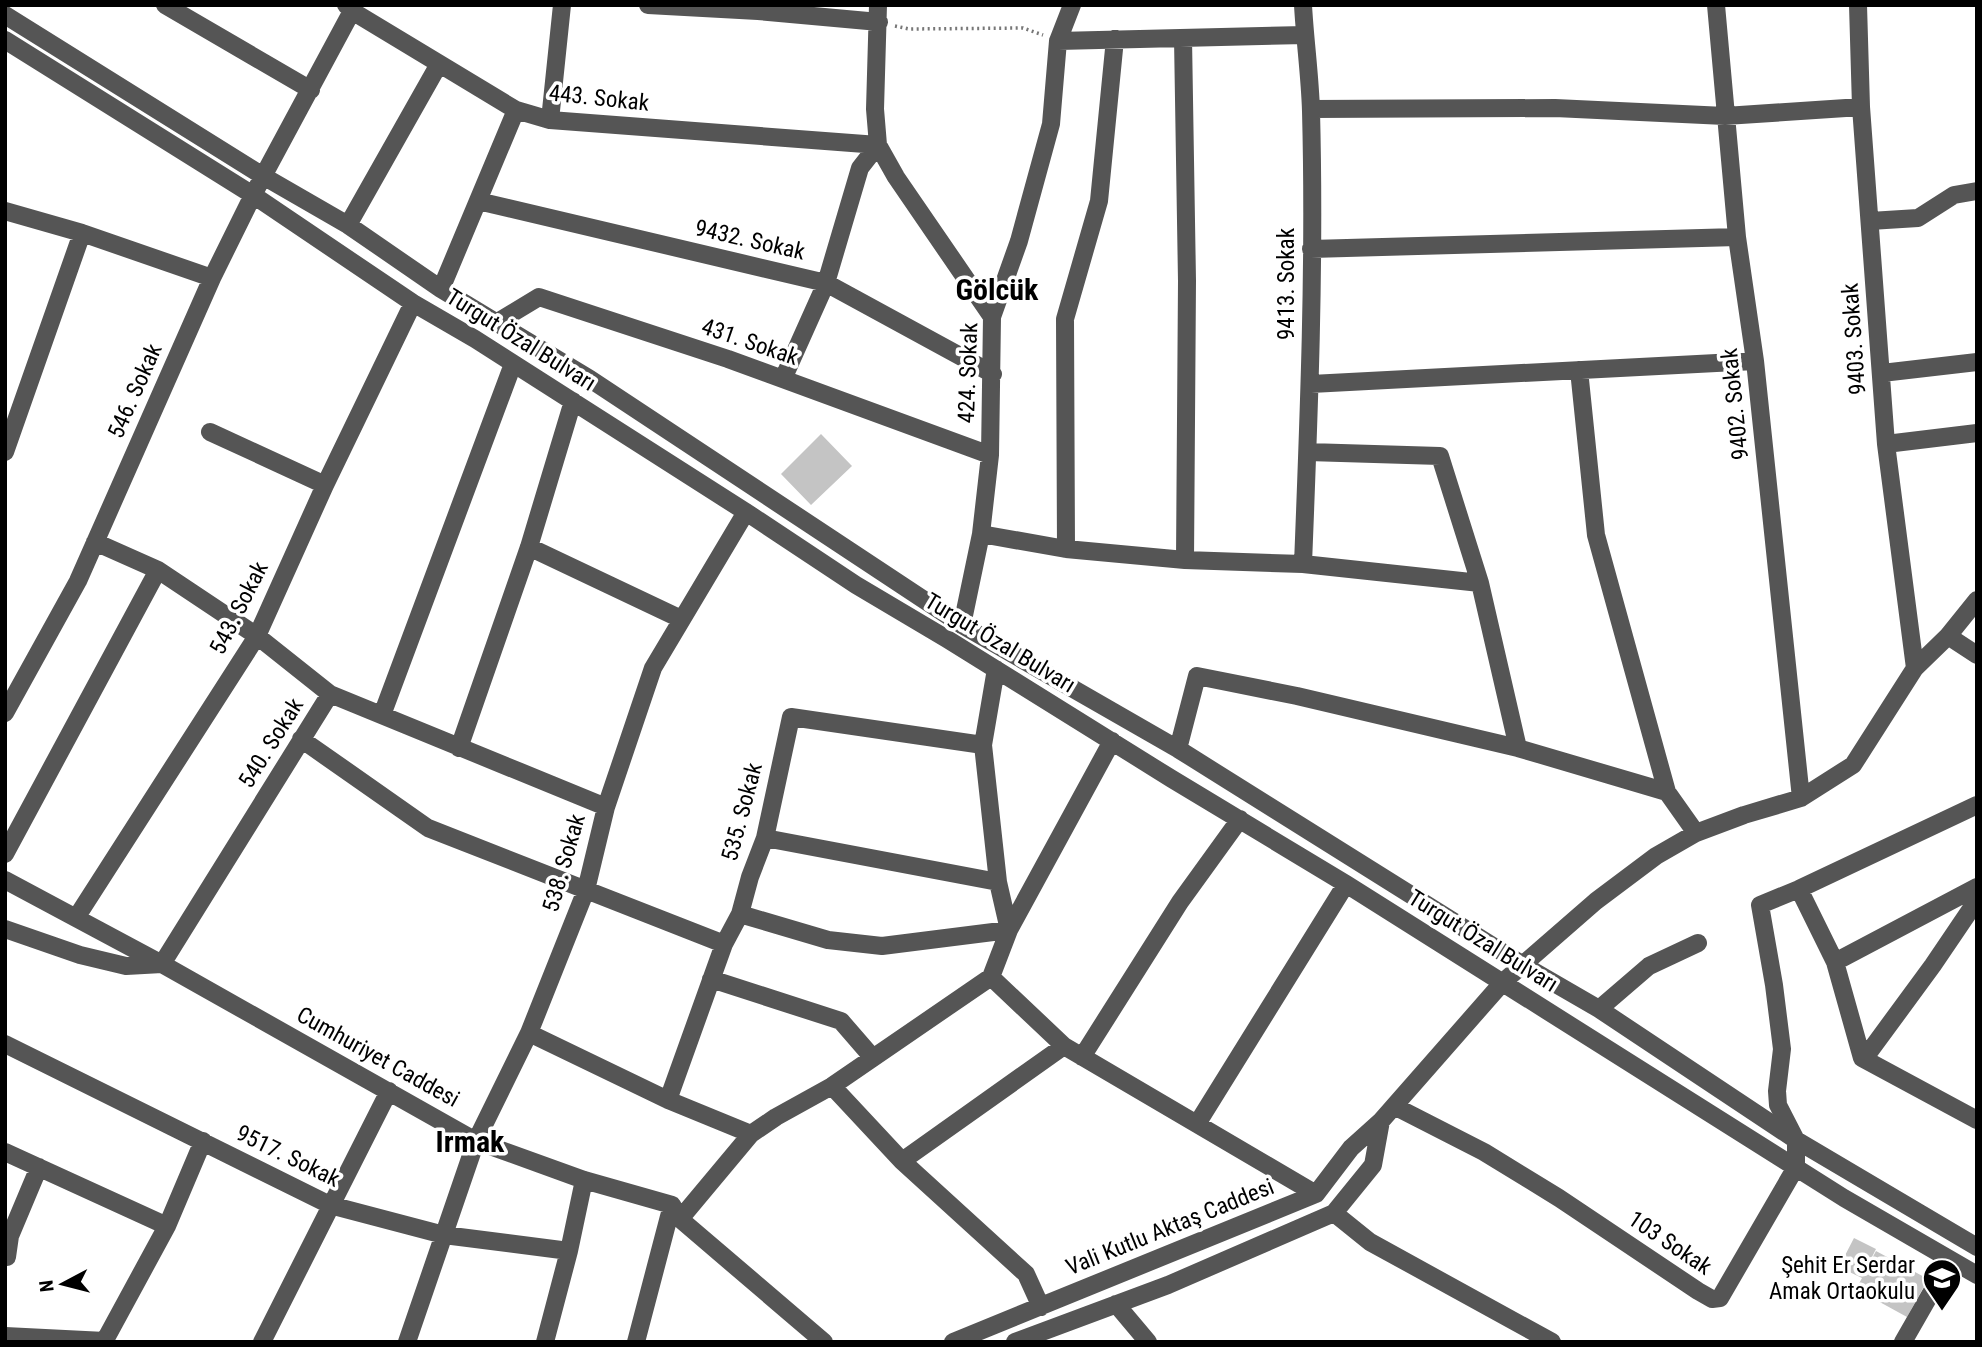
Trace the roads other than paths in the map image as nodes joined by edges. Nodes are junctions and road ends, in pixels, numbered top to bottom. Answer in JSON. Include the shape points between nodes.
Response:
{"nodes":[{"id":1,"x":165,"y":5,"type":"edge"},
{"id":2,"x":562,"y":5,"type":"edge"},
{"id":3,"x":648,"y":5,"type":"edge"},
{"id":4,"x":1072,"y":5,"type":"edge"},
{"id":5,"x":1303,"y":5,"type":"edge"},
{"id":6,"x":1716,"y":5,"type":"edge"},
{"id":7,"x":1858,"y":5,"type":"edge"},
{"id":8,"x":349,"y":8,"type":"edge"},
{"id":9,"x":757,"y":8,"type":"edge"},
{"id":10,"x":878,"y":14,"type":"edge"},
{"id":11,"x":5,"y":15,"type":"edge"},
{"id":12,"x":1305,"y":35,"type":"junction"},
{"id":13,"x":1183,"y":38,"type":"junction"},
{"id":14,"x":1115,"y":39,"type":"junction"},
{"id":15,"x":5,"y":40,"type":"edge"},
{"id":16,"x":1058,"y":41,"type":"junction"},
{"id":17,"x":439,"y":64,"type":"junction"},
{"id":18,"x":311,"y":90,"type":"junction"},
{"id":19,"x":1861,"y":107,"type":"junction"},
{"id":20,"x":1311,"y":109,"type":"junction"},
{"id":21,"x":516,"y":110,"type":"junction"},
{"id":22,"x":1725,"y":116,"type":"junction"},
{"id":23,"x":550,"y":120,"type":"junction"},
{"id":24,"x":878,"y":145,"type":"junction"},
{"id":25,"x":264,"y":176,"type":"junction"},
{"id":26,"x":1977,"y":191,"type":"edge"},
{"id":27,"x":253,"y":195,"type":"junction"},
{"id":28,"x":478,"y":201,"type":"junction"},
{"id":29,"x":5,"y":211,"type":"edge"},
{"id":30,"x":1870,"y":221,"type":"junction"},
{"id":31,"x":348,"y":225,"type":"junction"},
{"id":32,"x":82,"y":233,"type":"junction"},
{"id":33,"x":1737,"y":237,"type":"junction"},
{"id":34,"x":1311,"y":249,"type":"junction"},
{"id":35,"x":212,"y":278,"type":"junction"},
{"id":36,"x":826,"y":283,"type":"junction"},
{"id":37,"x":441,"y":289,"type":"junction"},
{"id":38,"x":414,"y":303,"type":"junction"},
{"id":39,"x":992,"y":317,"type":"junction"},
{"id":40,"x":496,"y":323,"type":"junction"},
{"id":41,"x":1755,"y":361,"type":"junction"},
{"id":42,"x":1977,"y":362,"type":"edge"},
{"id":43,"x":513,"y":364,"type":"junction"},
{"id":44,"x":1579,"y":370,"type":"junction"},
{"id":45,"x":1882,"y":373,"type":"junction"},
{"id":46,"x":993,"y":374,"type":"junction"},
{"id":47,"x":783,"y":379,"type":"junction"},
{"id":48,"x":1311,"y":384,"type":"junction"},
{"id":49,"x":573,"y":401,"type":"junction"},
{"id":50,"x":210,"y":432,"type":"dead end"},
{"id":51,"x":1977,"y":433,"type":"edge"},
{"id":52,"x":1885,"y":444,"type":"junction"},
{"id":53,"x":5,"y":452,"type":"edge"},
{"id":54,"x":1308,"y":452,"type":"junction"},
{"id":55,"x":990,"y":456,"type":"junction"},
{"id":56,"x":325,"y":485,"type":"junction"},
{"id":57,"x":746,"y":512,"type":"junction"},
{"id":58,"x":981,"y":534,"type":"junction"},
{"id":59,"x":96,"y":542,"type":"junction"},
{"id":60,"x":528,"y":547,"type":"junction"},
{"id":61,"x":1066,"y":549,"type":"junction"},
{"id":62,"x":1185,"y":561,"type":"junction"},
{"id":63,"x":1303,"y":564,"type":"junction"},
{"id":64,"x":158,"y":570,"type":"junction"},
{"id":65,"x":1480,"y":583,"type":"junction"},
{"id":66,"x":1977,"y":600,"type":"edge"},
{"id":67,"x":681,"y":619,"type":"junction"},
{"id":68,"x":962,"y":625,"type":"junction"},
{"id":69,"x":257,"y":636,"type":"junction"},
{"id":70,"x":1948,"y":636,"type":"junction"},
{"id":71,"x":1977,"y":655,"type":"edge"},
{"id":72,"x":1915,"y":667,"type":"junction"},
{"id":73,"x":996,"y":669,"type":"junction"},
{"id":74,"x":330,"y":694,"type":"junction"},
{"id":75,"x":5,"y":713,"type":"edge"},
{"id":76,"x":382,"y":715,"type":"junction"},
{"id":77,"x":301,"y":739,"type":"junction"},
{"id":78,"x":1112,"y":741,"type":"junction"},
{"id":79,"x":983,"y":745,"type":"junction"},
{"id":80,"x":459,"y":748,"type":"junction"},
{"id":81,"x":1518,"y":748,"type":"junction"},
{"id":82,"x":1178,"y":750,"type":"junction"},
{"id":83,"x":1667,"y":792,"type":"junction"},
{"id":84,"x":1801,"y":798,"type":"junction"},
{"id":85,"x":1977,"y":805,"type":"edge"},
{"id":86,"x":606,"y":807,"type":"junction"},
{"id":87,"x":1240,"y":818,"type":"junction"},
{"id":88,"x":1696,"y":833,"type":"junction"},
{"id":89,"x":765,"y":838,"type":"junction"},
{"id":90,"x":5,"y":854,"type":"edge"},
{"id":91,"x":5,"y":880,"type":"edge"},
{"id":92,"x":998,"y":881,"type":"junction"},
{"id":93,"x":1346,"y":884,"type":"junction"},
{"id":94,"x":1977,"y":887,"type":"edge"},
{"id":95,"x":1799,"y":889,"type":"junction"},
{"id":96,"x":586,"y":890,"type":"junction"},
{"id":97,"x":1977,"y":900,"type":"edge"},
{"id":98,"x":740,"y":914,"type":"junction"},
{"id":99,"x":76,"y":918,"type":"junction"},
{"id":100,"x":5,"y":929,"type":"edge"},
{"id":101,"x":1009,"y":930,"type":"junction"},
{"id":102,"x":1698,"y":943,"type":"dead end"},
{"id":103,"x":724,"y":944,"type":"junction"},
{"id":104,"x":1835,"y":962,"type":"junction"},
{"id":105,"x":162,"y":964,"type":"junction"},
{"id":106,"x":1523,"y":965,"type":"junction"},
{"id":107,"x":991,"y":977,"type":"junction"},
{"id":108,"x":711,"y":979,"type":"junction"},
{"id":109,"x":1503,"y":982,"type":"junction"},
{"id":110,"x":1599,"y":1009,"type":"junction"},
{"id":111,"x":529,"y":1033,"type":"junction"},
{"id":112,"x":5,"y":1044,"type":"edge"},
{"id":113,"x":1064,"y":1046,"type":"junction"},
{"id":114,"x":1082,"y":1057,"type":"junction"},
{"id":115,"x":873,"y":1058,"type":"junction"},
{"id":116,"x":1864,"y":1059,"type":"junction"},
{"id":117,"x":832,"y":1086,"type":"junction"},
{"id":118,"x":389,"y":1091,"type":"junction"},
{"id":119,"x":668,"y":1100,"type":"junction"},
{"id":120,"x":1394,"y":1106,"type":"junction"},
{"id":121,"x":1977,"y":1120,"type":"edge"},
{"id":122,"x":1381,"y":1121,"type":"junction"},
{"id":123,"x":1197,"y":1124,"type":"junction"},
{"id":124,"x":751,"y":1134,"type":"junction"},
{"id":125,"x":1796,"y":1140,"type":"junction"},
{"id":126,"x":203,"y":1141,"type":"junction"},
{"id":127,"x":476,"y":1141,"type":"junction"},
{"id":128,"x":5,"y":1152,"type":"edge"},
{"id":129,"x":902,"y":1161,"type":"junction"},
{"id":130,"x":39,"y":1167,"type":"junction"},
{"id":131,"x":1796,"y":1167,"type":"junction"},
{"id":132,"x":584,"y":1180,"type":"junction"},
{"id":133,"x":1316,"y":1194,"type":"junction"},
{"id":134,"x":330,"y":1205,"type":"junction"},
{"id":135,"x":676,"y":1212,"type":"junction"},
{"id":136,"x":1334,"y":1213,"type":"junction"},
{"id":137,"x":167,"y":1226,"type":"junction"},
{"id":138,"x":444,"y":1235,"type":"junction"},
{"id":139,"x":1977,"y":1247,"type":"edge"},
{"id":140,"x":569,"y":1251,"type":"junction"},
{"id":141,"x":7,"y":1256,"type":"dead end"},
{"id":142,"x":1950,"y":1260,"type":"junction"},
{"id":143,"x":1977,"y":1275,"type":"edge"},
{"id":144,"x":1116,"y":1304,"type":"junction"},
{"id":145,"x":1041,"y":1307,"type":"junction"},
{"id":146,"x":5,"y":1336,"type":"edge"},
{"id":147,"x":105,"y":1341,"type":"edge"},
{"id":148,"x":262,"y":1342,"type":"edge"},
{"id":149,"x":407,"y":1342,"type":"edge"},
{"id":150,"x":545,"y":1342,"type":"edge"},
{"id":151,"x":636,"y":1342,"type":"edge"},
{"id":152,"x":824,"y":1342,"type":"edge"},
{"id":153,"x":953,"y":1342,"type":"edge"},
{"id":154,"x":1015,"y":1342,"type":"edge"},
{"id":155,"x":1148,"y":1342,"type":"edge"},
{"id":156,"x":1552,"y":1342,"type":"edge"},
{"id":157,"x":1903,"y":1342,"type":"edge"}],
"edges":[{"from":1,"to":18,"type":"street"},
{"from":2,"to":23,"type":"street"},
{"from":3,"to":9,"type":"street"},
{"from":4,"to":16,"type":"street","name":"424. Sokak"},
{"from":5,"to":12,"type":"street","name":"9413. Sokak"},
{"from":6,"to":22,"type":"street","name":"9402. Sokak"},
{"from":7,"to":19,"type":"street","name":"9403. Sokak"},
{"from":8,"to":17,"type":"street","name":"443. Sokak"},
{"from":8,"to":18,"type":"street","name":"546. Sokak"},
{"from":9,"to":10,"type":"street"},
{"from":10,"to":24,"type":"street"},
{"from":11,"to":25,"type":"street","name":"Turgut Özal Bulvarı"},
{"from":12,"to":13,"type":"street"},
{"from":12,"to":20,"type":"street","name":"9413. Sokak"},
{"from":13,"to":14,"type":"street"},
{"from":13,"to":62,"type":"street"},
{"from":14,"to":16,"type":"street"},
{"from":14,"to":61,"type":"street","via":[[1099,201],[1065,319]]},
{"from":15,"to":27,"type":"street","name":"Turgut Özal Bulvarı"},
{"from":16,"to":39,"type":"street","name":"424. Sokak","via":[[1051,124],[1019,241]]},
{"from":17,"to":21,"type":"street","name":"443. Sokak"},
{"from":17,"to":31,"type":"street"},
{"from":18,"to":25,"type":"street","name":"546. Sokak"},
{"from":19,"to":22,"type":"street"},
{"from":19,"to":30,"type":"street","name":"9403. Sokak"},
{"from":20,"to":22,"type":"street","via":[[1555,108]]},
{"from":20,"to":34,"type":"street","name":"9413. Sokak"},
{"from":21,"to":23,"type":"street","name":"443. Sokak"},
{"from":21,"to":28,"type":"street"},
{"from":22,"to":33,"type":"street","name":"9402. Sokak"},
{"from":23,"to":24,"type":"street","name":"443. Sokak"},
{"from":24,"to":36,"type":"street","via":[[860,168]]},
{"from":24,"to":39,"type":"street"},
{"from":25,"to":27,"type":"street","name":"546. Sokak"},
{"from":25,"to":31,"type":"street","name":"Turgut Özal Bulvarı"},
{"from":26,"to":30,"type":"street","via":[[1954,195],[1918,218]]},
{"from":27,"to":35,"type":"street","name":"546. Sokak"},
{"from":27,"to":38,"type":"street","name":"Turgut Özal Bulvarı"},
{"from":28,"to":36,"type":"street","name":"9432. Sokak"},
{"from":28,"to":37,"type":"street"},
{"from":29,"to":32,"type":"street"},
{"from":30,"to":45,"type":"street","name":"9403. Sokak"},
{"from":31,"to":37,"type":"street","name":"Turgut Özal Bulvarı"},
{"from":32,"to":35,"type":"street"},
{"from":32,"to":53,"type":"street"},
{"from":33,"to":34,"type":"street"},
{"from":33,"to":41,"type":"street","name":"9402. Sokak"},
{"from":34,"to":48,"type":"street","name":"9413. Sokak"},
{"from":35,"to":59,"type":"street","name":"546. Sokak"},
{"from":36,"to":46,"type":"street","name":"9432. Sokak"},
{"from":36,"to":47,"type":"street"},
{"from":37,"to":40,"type":"street","name":"Turgut Özal Bulvarı"},
{"from":38,"to":43,"type":"street","name":"Turgut Özal Bulvarı"},
{"from":38,"to":56,"type":"street","name":"543. Sokak"},
{"from":39,"to":46,"type":"street","name":"424. Sokak"},
{"from":40,"to":47,"type":"street","name":"431. Sokak","via":[[539,297]]},
{"from":40,"to":68,"type":"street","name":"Turgut Özal Bulvarı","via":[[590,379]]},
{"from":41,"to":44,"type":"street"},
{"from":41,"to":84,"type":"street","name":"9402. Sokak"},
{"from":42,"to":45,"type":"street"},
{"from":43,"to":49,"type":"street","name":"Turgut Özal Bulvarı"},
{"from":43,"to":76,"type":"street"},
{"from":44,"to":48,"type":"street"},
{"from":44,"to":83,"type":"street","via":[[1596,535]]},
{"from":45,"to":52,"type":"street","name":"9403. Sokak"},
{"from":46,"to":55,"type":"street","name":"424. Sokak"},
{"from":47,"to":55,"type":"street","name":"431. Sokak"},
{"from":48,"to":54,"type":"street","name":"9413. Sokak"},
{"from":49,"to":57,"type":"street","name":"Turgut Özal Bulvarı"},
{"from":49,"to":60,"type":"street"},
{"from":50,"to":56,"type":"street"},
{"from":51,"to":52,"type":"street"},
{"from":52,"to":72,"type":"street","name":"9403. Sokak"},
{"from":54,"to":63,"type":"street","name":"9413. Sokak"},
{"from":54,"to":65,"type":"street","via":[[1440,456]]},
{"from":55,"to":58,"type":"street","name":"424. Sokak"},
{"from":56,"to":69,"type":"street","name":"543. Sokak"},
{"from":57,"to":67,"type":"street","name":"538. Sokak"},
{"from":57,"to":73,"type":"street","name":"Turgut Özal Bulvarı"},
{"from":58,"to":61,"type":"street"},
{"from":58,"to":68,"type":"street","name":"424. Sokak"},
{"from":59,"to":64,"type":"street"},
{"from":59,"to":75,"type":"street","name":"546. Sokak"},
{"from":60,"to":67,"type":"street"},
{"from":60,"to":80,"type":"street"},
{"from":61,"to":62,"type":"street"},
{"from":62,"to":63,"type":"street"},
{"from":63,"to":65,"type":"street"},
{"from":64,"to":69,"type":"street"},
{"from":64,"to":90,"type":"street"},
{"from":65,"to":81,"type":"street"},
{"from":66,"to":70,"type":"street","name":"Vali Kutlu Aktaş Caddesi"},
{"from":67,"to":86,"type":"street","name":"538. Sokak","via":[[653,668]]},
{"from":68,"to":82,"type":"street","name":"Turgut Özal Bulvarı"},
{"from":69,"to":74,"type":"street"},
{"from":69,"to":99,"type":"street","name":"543. Sokak"},
{"from":70,"to":71,"type":"street"},
{"from":70,"to":72,"type":"street","name":"Vali Kutlu Aktaş Caddesi"},
{"from":72,"to":84,"type":"street","name":"Vali Kutlu Aktaş Caddesi","via":[[1853,765]]},
{"from":73,"to":78,"type":"street","name":"Turgut Özal Bulvarı"},
{"from":73,"to":79,"type":"street"},
{"from":74,"to":76,"type":"street","name":"540. Sokak"},
{"from":74,"to":77,"type":"street","name":"540. Sokak"},
{"from":76,"to":80,"type":"street","name":"540. Sokak"},
{"from":77,"to":96,"type":"street","via":[[428,828]]},
{"from":77,"to":105,"type":"street","name":"540. Sokak"},
{"from":78,"to":87,"type":"street","name":"Turgut Özal Bulvarı"},
{"from":78,"to":101,"type":"street"},
{"from":79,"to":89,"type":"street","name":"535. Sokak","via":[[791,717]]},
{"from":79,"to":92,"type":"street"},
{"from":80,"to":86,"type":"street","name":"540. Sokak"},
{"from":81,"to":82,"type":"street","via":[[1198,676]]},
{"from":81,"to":83,"type":"street"},
{"from":82,"to":106,"type":"street","name":"Turgut Özal Bulvarı"},
{"from":83,"to":88,"type":"street"},
{"from":84,"to":88,"type":"street","name":"Vali Kutlu Aktaş Caddesi"},
{"from":85,"to":95,"type":"street"},
{"from":86,"to":96,"type":"street","name":"538. Sokak"},
{"from":87,"to":93,"type":"street","name":"Turgut Özal Bulvarı"},
{"from":87,"to":114,"type":"street","via":[[1180,902]]},
{"from":88,"to":106,"type":"street","name":"Vali Kutlu Aktaş Caddesi","via":[[1596,901]]},
{"from":89,"to":92,"type":"street"},
{"from":89,"to":98,"type":"street","name":"535. Sokak"},
{"from":91,"to":99,"type":"street","name":"Cumhuriyet Caddesi"},
{"from":92,"to":101,"type":"street"},
{"from":93,"to":109,"type":"street","name":"Turgut Özal Bulvarı"},
{"from":93,"to":123,"type":"street"},
{"from":94,"to":104,"type":"street"},
{"from":95,"to":104,"type":"street"},
{"from":95,"to":125,"type":"street","via":[[1759,905],[1782,1049],[1778,1105]]},
{"from":96,"to":103,"type":"street"},
{"from":96,"to":111,"type":"street","name":"538. Sokak"},
{"from":97,"to":116,"type":"street"},
{"from":98,"to":101,"type":"street","via":[[828,940],[882,946]]},
{"from":98,"to":103,"type":"street","name":"535. Sokak"},
{"from":99,"to":105,"type":"street","name":"Cumhuriyet Caddesi"},
{"from":100,"to":105,"type":"street","via":[[80,956],[126,966]]},
{"from":101,"to":107,"type":"street"},
{"from":102,"to":110,"type":"street","via":[[1649,966]]},
{"from":103,"to":108,"type":"street","name":"535. Sokak"},
{"from":104,"to":116,"type":"street"},
{"from":105,"to":118,"type":"street","name":"Cumhuriyet Caddesi"},
{"from":106,"to":109,"type":"street","name":"Vali Kutlu Aktaş Caddesi"},
{"from":106,"to":110,"type":"street","name":"Turgut Özal Bulvarı"},
{"from":107,"to":113,"type":"street"},
{"from":107,"to":115,"type":"street"},
{"from":108,"to":115,"type":"street","via":[[841,1021]]},
{"from":108,"to":119,"type":"street","name":"535. Sokak"},
{"from":109,"to":120,"type":"street","name":"Vali Kutlu Aktaş Caddesi"},
{"from":109,"to":131,"type":"street","name":"Turgut Özal Bulvarı"},
{"from":110,"to":125,"type":"street","name":"Turgut Özal Bulvarı"},
{"from":111,"to":119,"type":"street"},
{"from":111,"to":127,"type":"street","name":"538. Sokak"},
{"from":112,"to":126,"type":"street","name":"9517. Sokak"},
{"from":113,"to":114,"type":"street"},
{"from":113,"to":129,"type":"street"},
{"from":114,"to":123,"type":"street"},
{"from":115,"to":117,"type":"street"},
{"from":116,"to":121,"type":"street"},
{"from":117,"to":124,"type":"street"},
{"from":117,"to":129,"type":"street"},
{"from":118,"to":127,"type":"street","name":"Cumhuriyet Caddesi"},
{"from":118,"to":134,"type":"street"},
{"from":119,"to":124,"type":"street"},
{"from":120,"to":122,"type":"street","name":"Vali Kutlu Aktaş Caddesi"},
{"from":120,"to":131,"type":"street","name":"103 Sokak","via":[[1484,1152],[1712,1300],[1720,1298]]},
{"from":122,"to":133,"type":"street","name":"Vali Kutlu Aktaş Caddesi","via":[[1352,1148]]},
{"from":122,"to":136,"type":"street","via":[[1373,1165]]},
{"from":123,"to":133,"type":"street"},
{"from":124,"to":135,"type":"street"},
{"from":125,"to":131,"type":"street"},
{"from":125,"to":139,"type":"street","name":"Turgut Özal Bulvarı"},
{"from":126,"to":134,"type":"street","name":"9517. Sokak"},
{"from":126,"to":137,"type":"street"},
{"from":127,"to":132,"type":"street","name":"Cumhuriyet Caddesi"},
{"from":127,"to":138,"type":"street","name":"538. Sokak"},
{"from":128,"to":130,"type":"street"},
{"from":129,"to":145,"type":"street","via":[[1026,1275]]},
{"from":130,"to":137,"type":"street"},
{"from":130,"to":141,"type":"street","via":[[10,1236]]},
{"from":131,"to":142,"type":"street","name":"Turgut Özal Bulvarı"},
{"from":132,"to":135,"type":"street","name":"Cumhuriyet Caddesi"},
{"from":132,"to":140,"type":"street"},
{"from":133,"to":145,"type":"street","name":"Vali Kutlu Aktaş Caddesi"},
{"from":134,"to":138,"type":"street","name":"9517. Sokak"},
{"from":134,"to":148,"type":"street"},
{"from":135,"to":151,"type":"street"},
{"from":135,"to":152,"type":"street","name":"Cumhuriyet Caddesi"},
{"from":136,"to":144,"type":"street"},
{"from":136,"to":156,"type":"street","via":[[1370,1242]]},
{"from":137,"to":147,"type":"street"},
{"from":138,"to":140,"type":"street","name":"9517. Sokak"},
{"from":138,"to":149,"type":"street","name":"538. Sokak"},
{"from":140,"to":150,"type":"street"},
{"from":142,"to":143,"type":"street","name":"Turgut Özal Bulvarı"},
{"from":142,"to":157,"type":"street"},
{"from":144,"to":154,"type":"street"},
{"from":144,"to":155,"type":"street"},
{"from":145,"to":153,"type":"street","name":"Vali Kutlu Aktaş Caddesi"},
{"from":146,"to":147,"type":"street"}]}
